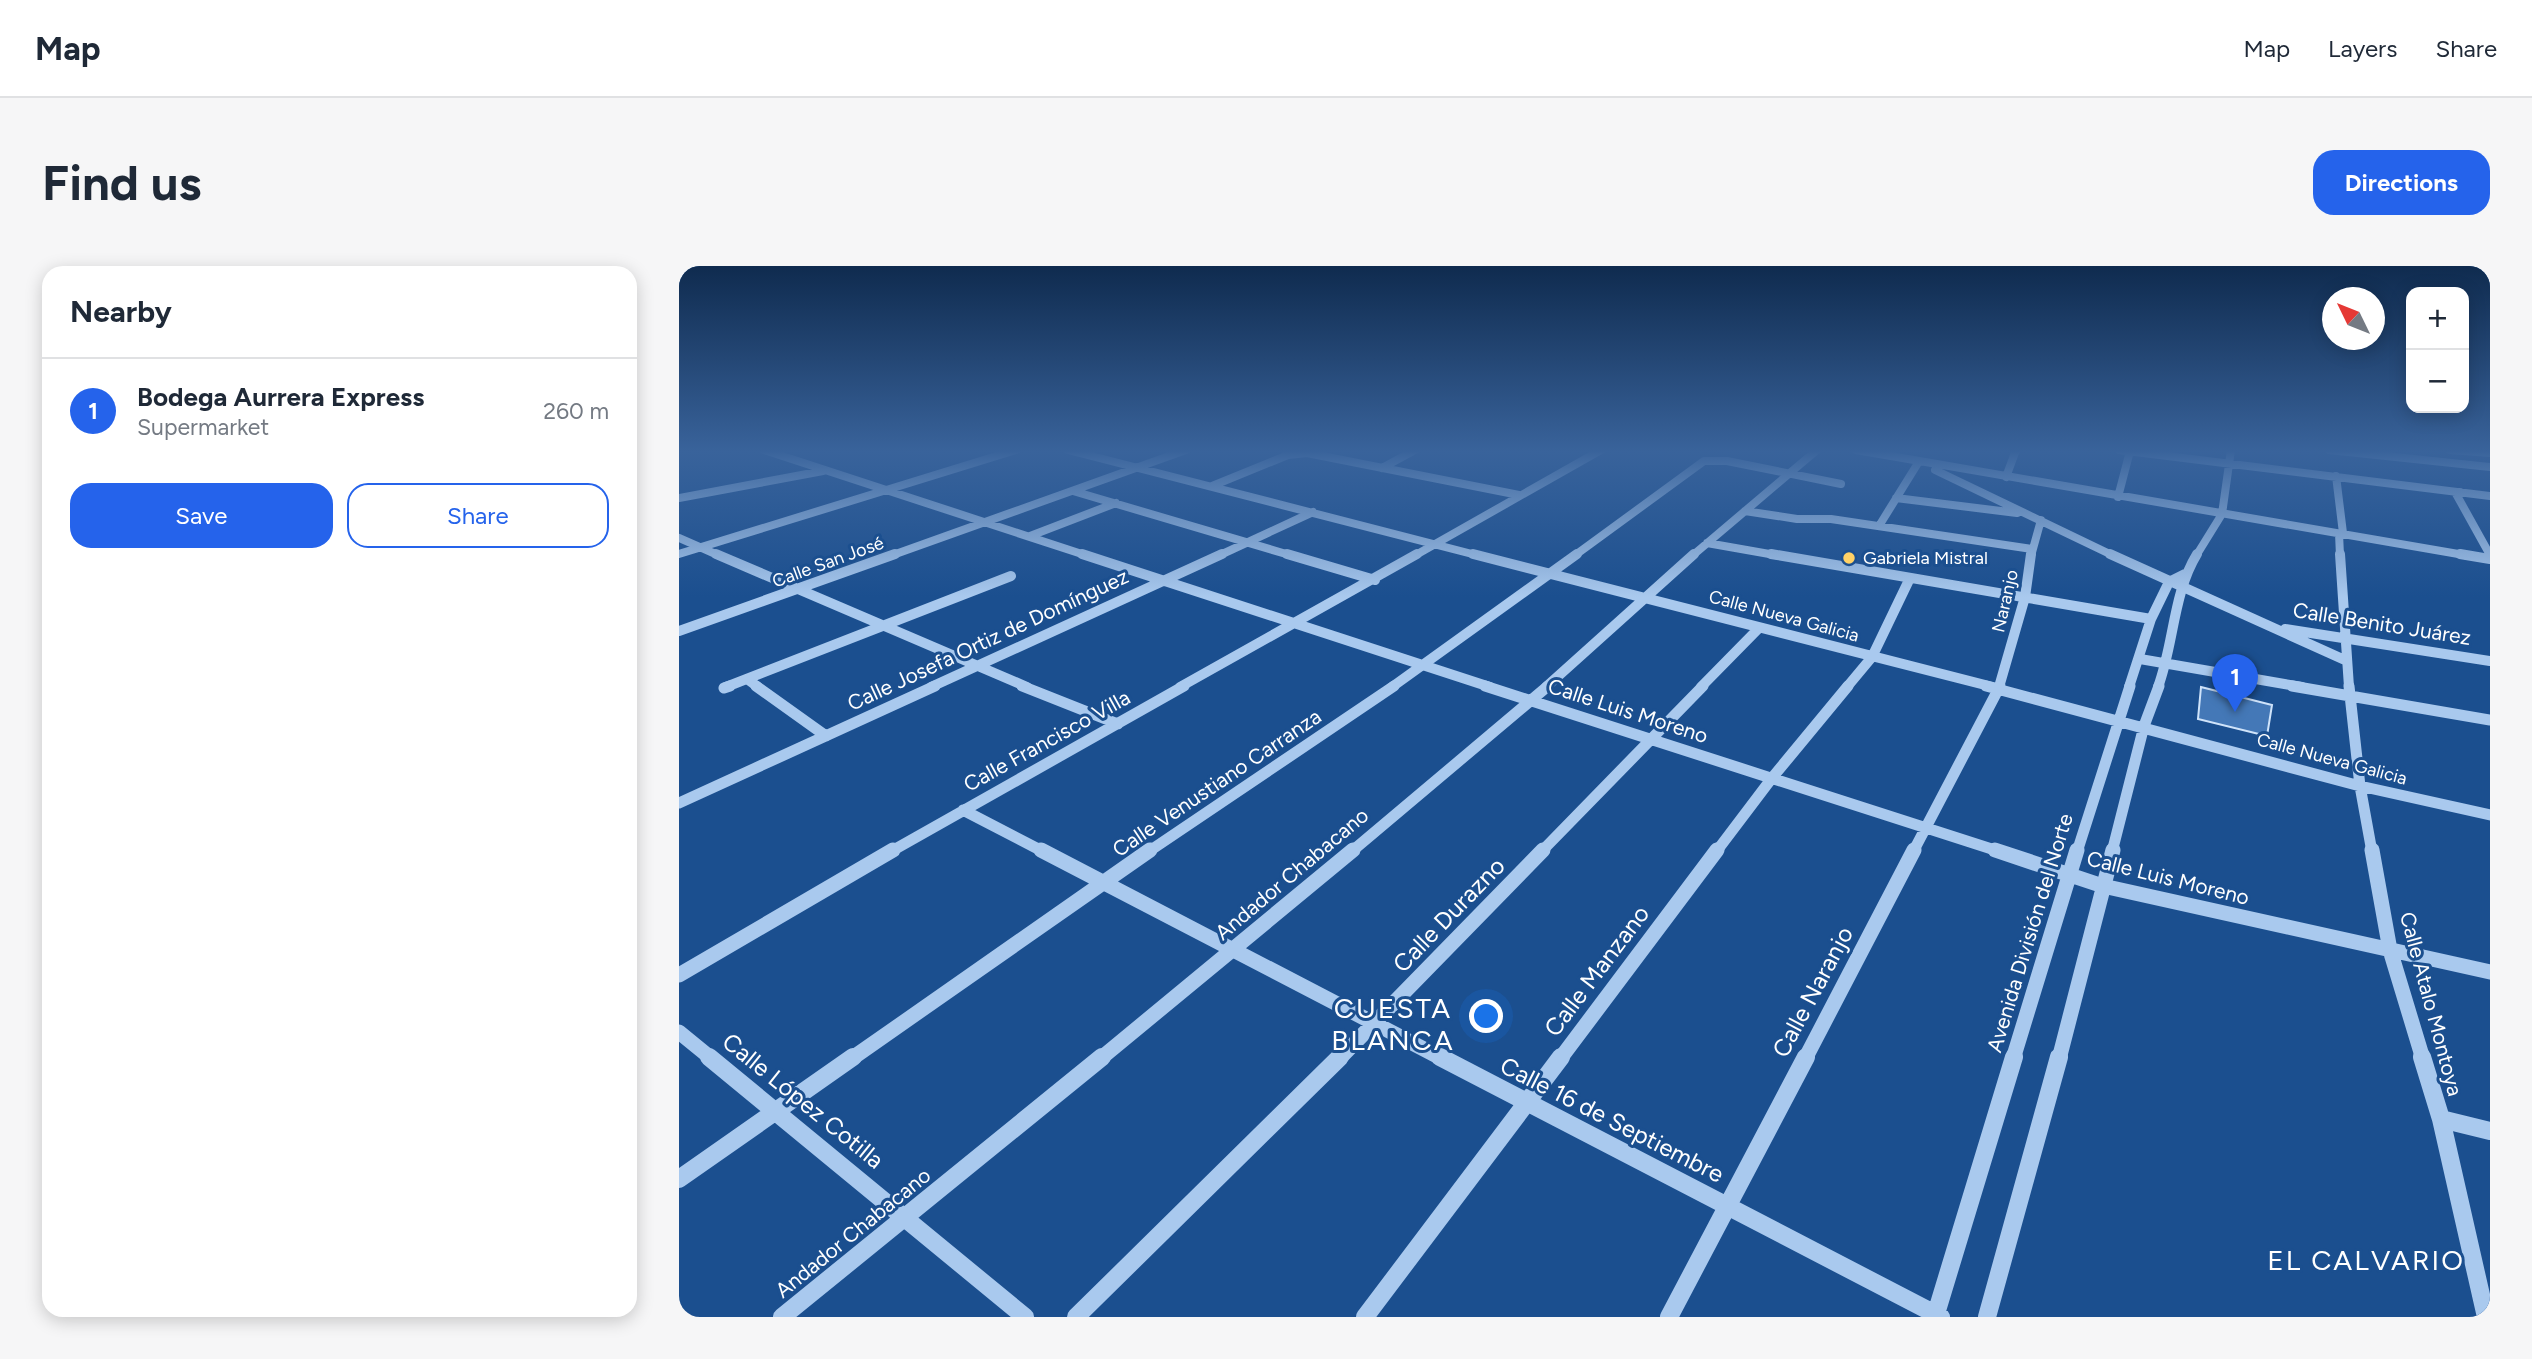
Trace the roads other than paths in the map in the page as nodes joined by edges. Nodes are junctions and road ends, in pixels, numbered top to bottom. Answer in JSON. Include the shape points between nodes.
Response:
{"nodes":[{"id":1,"x":857,"y":499,"type":"edge"},
{"id":2,"x":914,"y":499,"type":"edge"},
{"id":3,"x":1050,"y":499,"type":"edge"},
{"id":4,"x":1102,"y":499,"type":"edge"},
{"id":5,"x":1263,"y":499,"type":"edge"},
{"id":6,"x":1512,"y":499,"type":"edge"},
{"id":7,"x":1653,"y":499,"type":"edge"},
{"id":8,"x":1759,"y":499,"type":"edge"},
{"id":9,"x":1895,"y":499,"type":"edge"},
{"id":10,"x":1905,"y":499,"type":"edge"},
{"id":11,"x":1997,"y":499,"type":"edge"},
{"id":12,"x":2131,"y":499,"type":"edge"},
{"id":13,"x":2224,"y":499,"type":"edge"},
{"id":14,"x":2338,"y":499,"type":"edge"},
{"id":15,"x":2459,"y":499,"type":"edge"},
{"id":16,"x":1116,"y":503,"type":"junction"},
{"id":17,"x":1745,"y":511,"type":"junction"},
{"id":18,"x":1313,"y":512,"type":"junction"},
{"id":19,"x":2030,"y":514,"type":"junction"},
{"id":20,"x":2222,"y":514,"type":"junction"},
{"id":21,"x":2041,"y":520,"type":"junction"},
{"id":22,"x":984,"y":522,"type":"junction"},
{"id":23,"x":1879,"y":526,"type":"junction"},
{"id":24,"x":2474,"y":528,"type":"junction"},
{"id":25,"x":2490,"y":530,"type":"edge"},
{"id":26,"x":2341,"y":533,"type":"junction"},
{"id":27,"x":1030,"y":536,"type":"junction"},
{"id":28,"x":679,"y":538,"type":"edge"},
{"id":29,"x":1251,"y":542,"type":"junction"},
{"id":30,"x":1436,"y":543,"type":"junction"},
{"id":31,"x":1707,"y":543,"type":"junction"},
{"id":32,"x":701,"y":547,"type":"junction"},
{"id":33,"x":2032,"y":549,"type":"junction"},
{"id":34,"x":679,"y":554,"type":"edge"},
{"id":35,"x":2490,"y":557,"type":"edge"},
{"id":36,"x":1553,"y":573,"type":"junction"},
{"id":37,"x":1011,"y":576,"type":"dead end"},
{"id":38,"x":1910,"y":578,"type":"junction"},
{"id":39,"x":1166,"y":580,"type":"junction"},
{"id":40,"x":1375,"y":580,"type":"junction"},
{"id":41,"x":2179,"y":582,"type":"junction"},
{"id":42,"x":798,"y":590,"type":"junction"},
{"id":43,"x":1643,"y":597,"type":"junction"},
{"id":44,"x":2025,"y":597,"type":"junction"},
{"id":45,"x":2151,"y":619,"type":"junction"},
{"id":46,"x":1298,"y":623,"type":"junction"},
{"id":47,"x":883,"y":626,"type":"junction"},
{"id":48,"x":2268,"y":626,"type":"junction"},
{"id":49,"x":1759,"y":628,"type":"junction"},
{"id":50,"x":679,"y":631,"type":"edge"},
{"id":51,"x":2344,"y":639,"type":"junction"},
{"id":52,"x":1872,"y":657,"type":"junction"},
{"id":53,"x":2140,"y":659,"type":"junction"},
{"id":54,"x":2347,"y":661,"type":"junction"},
{"id":55,"x":2490,"y":661,"type":"edge"},
{"id":56,"x":2168,"y":663,"type":"junction"},
{"id":57,"x":1426,"y":664,"type":"junction"},
{"id":58,"x":976,"y":667,"type":"junction"},
{"id":59,"x":747,"y":679,"type":"junction"},
{"id":60,"x":724,"y":688,"type":"dead end"},
{"id":61,"x":1999,"y":689,"type":"junction"},
{"id":62,"x":2352,"y":696,"type":"junction"},
{"id":63,"x":1533,"y":699,"type":"junction"},
{"id":64,"x":2120,"y":720,"type":"junction"},
{"id":65,"x":2490,"y":720,"type":"edge"},
{"id":66,"x":1118,"y":724,"type":"junction"},
{"id":67,"x":2144,"y":726,"type":"junction"},
{"id":68,"x":826,"y":736,"type":"junction"},
{"id":69,"x":1653,"y":739,"type":"junction"},
{"id":70,"x":1772,"y":778,"type":"junction"},
{"id":71,"x":2360,"y":786,"type":"junction"},
{"id":72,"x":679,"y":803,"type":"edge"},
{"id":73,"x":963,"y":810,"type":"junction"},
{"id":74,"x":2490,"y":816,"type":"edge"},
{"id":75,"x":1924,"y":829,"type":"junction"},
{"id":76,"x":2070,"y":873,"type":"junction"},
{"id":77,"x":1102,"y":883,"type":"junction"},
{"id":78,"x":2103,"y":886,"type":"junction"},
{"id":79,"x":2390,"y":950,"type":"junction"},
{"id":80,"x":1233,"y":951,"type":"junction"},
{"id":81,"x":2490,"y":972,"type":"edge"},
{"id":82,"x":679,"y":975,"type":"edge"},
{"id":83,"x":1374,"y":1024,"type":"junction"},
{"id":84,"x":679,"y":1032,"type":"edge"},
{"id":85,"x":1525,"y":1103,"type":"junction"},
{"id":86,"x":777,"y":1112,"type":"junction"},
{"id":87,"x":2441,"y":1119,"type":"junction"},
{"id":88,"x":2490,"y":1131,"type":"edge"},
{"id":89,"x":679,"y":1179,"type":"edge"},
{"id":90,"x":1726,"y":1207,"type":"junction"},
{"id":91,"x":906,"y":1217,"type":"junction"},
{"id":92,"x":1937,"y":1316,"type":"edge"},
{"id":93,"x":782,"y":1317,"type":"edge"},
{"id":94,"x":1024,"y":1317,"type":"edge"},
{"id":95,"x":1076,"y":1317,"type":"edge"},
{"id":96,"x":1365,"y":1317,"type":"edge"},
{"id":97,"x":1669,"y":1317,"type":"edge"},
{"id":98,"x":1987,"y":1317,"type":"edge"},
{"id":99,"x":2486,"y":1317,"type":"edge"}],
"edges":[{"from":1,"to":32,"type":"street"},
{"from":2,"to":22,"type":"street","name":"Calle Luis Moreno"},
{"from":3,"to":22,"type":"street","name":"Calle San José"},
{"from":4,"to":16,"type":"street"},
{"from":5,"to":18,"type":"street","name":"Calle Nueva Galicia"},
{"from":6,"to":30,"type":"street"},
{"from":7,"to":36,"type":"street","name":"Calle Venustiano Carranza"},
{"from":8,"to":17,"type":"street","name":"Andador Chabacano"},
{"from":9,"to":23,"type":"street"},
{"from":10,"to":19,"type":"street"},
{"from":11,"to":19,"type":"street"},
{"from":12,"to":20,"type":"street"},
{"from":13,"to":20,"type":"street","name":"Avenida División del Norte"},
{"from":14,"to":26,"type":"street","name":"Calle Atalo Montoya"},
{"from":15,"to":24,"type":"street"},
{"from":16,"to":27,"type":"street"},
{"from":16,"to":29,"type":"street"},
{"from":17,"to":23,"type":"street"},
{"from":17,"to":31,"type":"street","name":"Andador Chabacano"},
{"from":18,"to":29,"type":"street","name":"Calle Josefa Ortiz de Domínguez"},
{"from":18,"to":30,"type":"street","name":"Calle Nueva Galicia"},
{"from":19,"to":21,"type":"street"},
{"from":20,"to":26,"type":"street"},
{"from":20,"to":41,"type":"street","name":"Avenida División del Norte"},
{"from":21,"to":33,"type":"street","name":"Naranjo"},
{"from":21,"to":41,"type":"street"},
{"from":22,"to":27,"type":"street","name":"Calle Luis Moreno"},
{"from":22,"to":42,"type":"street","name":"Calle San José"},
{"from":23,"to":33,"type":"street"},
{"from":24,"to":25,"type":"street"},
{"from":24,"to":35,"type":"street"},
{"from":26,"to":35,"type":"street"},
{"from":26,"to":51,"type":"street","name":"Calle Atalo Montoya"},
{"from":27,"to":39,"type":"street","name":"Calle Luis Moreno"},
{"from":28,"to":32,"type":"street"},
{"from":29,"to":39,"type":"street","name":"Calle Josefa Ortiz de Domínguez"},
{"from":29,"to":40,"type":"street"},
{"from":30,"to":36,"type":"street","name":"Calle Nueva Galicia"},
{"from":30,"to":40,"type":"street","name":"Calle Francisco Villa"},
{"from":31,"to":38,"type":"street"},
{"from":31,"to":43,"type":"street","name":"Andador Chabacano"},
{"from":32,"to":34,"type":"street"},
{"from":32,"to":42,"type":"street"},
{"from":33,"to":44,"type":"street","name":"Naranjo"},
{"from":36,"to":43,"type":"street","name":"Calle Nueva Galicia"},
{"from":36,"to":57,"type":"street","name":"Calle Venustiano Carranza"},
{"from":37,"to":47,"type":"street"},
{"from":38,"to":44,"type":"street"},
{"from":38,"to":52,"type":"street"},
{"from":39,"to":46,"type":"street","name":"Calle Luis Moreno"},
{"from":39,"to":58,"type":"street","name":"Calle Josefa Ortiz de Domínguez"},
{"from":40,"to":46,"type":"street","name":"Calle Francisco Villa"},
{"from":41,"to":45,"type":"street","name":"Avenida División del Norte"},
{"from":41,"to":48,"type":"street"},
{"from":41,"to":56,"type":"street","name":"Avenida División del Norte"},
{"from":42,"to":47,"type":"street"},
{"from":42,"to":50,"type":"street","name":"Calle San José"},
{"from":43,"to":49,"type":"street","name":"Calle Nueva Galicia"},
{"from":43,"to":63,"type":"street","name":"Andador Chabacano"},
{"from":44,"to":45,"type":"street"},
{"from":44,"to":61,"type":"street","name":"Naranjo"},
{"from":45,"to":53,"type":"street","name":"Avenida División del Norte"},
{"from":46,"to":57,"type":"street","name":"Calle Luis Moreno"},
{"from":46,"to":66,"type":"street","name":"Calle Francisco Villa"},
{"from":47,"to":58,"type":"street"},
{"from":47,"to":59,"type":"street"},
{"from":48,"to":51,"type":"street","name":"Calle Benito Juárez"},
{"from":48,"to":54,"type":"street"},
{"from":49,"to":52,"type":"street","name":"Calle Nueva Galicia"},
{"from":49,"to":69,"type":"street","name":"Calle Durazno"},
{"from":51,"to":54,"type":"street","name":"Calle Atalo Montoya"},
{"from":51,"to":55,"type":"street","name":"Calle Benito Juárez"},
{"from":52,"to":61,"type":"street","name":"Calle Nueva Galicia"},
{"from":52,"to":70,"type":"street","name":"Calle Manzano"},
{"from":53,"to":56,"type":"street"},
{"from":53,"to":64,"type":"street","name":"Avenida División del Norte"},
{"from":54,"to":62,"type":"street","name":"Calle Atalo Montoya"},
{"from":56,"to":62,"type":"street"},
{"from":56,"to":67,"type":"street","name":"Avenida División del Norte"},
{"from":57,"to":63,"type":"street","name":"Calle Luis Moreno"},
{"from":57,"to":77,"type":"street","name":"Calle Venustiano Carranza"},
{"from":58,"to":66,"type":"street"},
{"from":58,"to":68,"type":"street","name":"Calle Josefa Ortiz de Domínguez"},
{"from":59,"to":60,"type":"street"},
{"from":59,"to":68,"type":"street"},
{"from":61,"to":64,"type":"street","name":"Calle Nueva Galicia"},
{"from":61,"to":75,"type":"street","name":"Calle Naranjo"},
{"from":62,"to":65,"type":"street"},
{"from":62,"to":71,"type":"street","name":"Calle Atalo Montoya"},
{"from":63,"to":69,"type":"street","name":"Calle Luis Moreno"},
{"from":63,"to":80,"type":"street","name":"Andador Chabacano"},
{"from":64,"to":67,"type":"street","name":"Calle Nueva Galicia"},
{"from":64,"to":76,"type":"street","name":"Avenida División del Norte"},
{"from":66,"to":73,"type":"street","name":"Calle Francisco Villa"},
{"from":67,"to":71,"type":"street","name":"Calle Nueva Galicia"},
{"from":67,"to":78,"type":"street","name":"Avenida División del Norte"},
{"from":68,"to":72,"type":"street","name":"Calle Josefa Ortiz de Domínguez"},
{"from":69,"to":70,"type":"street","name":"Calle Luis Moreno"},
{"from":69,"to":83,"type":"street","name":"Calle Durazno"},
{"from":70,"to":75,"type":"street","name":"Calle Luis Moreno"},
{"from":70,"to":85,"type":"street","name":"Calle Manzano"},
{"from":71,"to":74,"type":"street","name":"Calle Nueva Galicia"},
{"from":71,"to":79,"type":"street","name":"Calle Atalo Montoya"},
{"from":73,"to":77,"type":"street","name":"Calle 16 de Septiembre"},
{"from":73,"to":82,"type":"street","name":"Calle Francisco Villa"},
{"from":75,"to":76,"type":"street","name":"Calle Luis Moreno"},
{"from":75,"to":90,"type":"street","name":"Calle Naranjo"},
{"from":76,"to":78,"type":"street","name":"Calle Luis Moreno"},
{"from":76,"to":92,"type":"street","name":"Avenida División del Norte"},
{"from":77,"to":80,"type":"street","name":"Calle 16 de Septiembre"},
{"from":77,"to":86,"type":"street","name":"Calle Venustiano Carranza"},
{"from":78,"to":79,"type":"street","name":"Calle Luis Moreno"},
{"from":78,"to":98,"type":"street","name":"Avenida División del Norte"},
{"from":79,"to":81,"type":"street","name":"Calle Luis Moreno"},
{"from":79,"to":87,"type":"street","name":"Calle Atalo Montoya"},
{"from":80,"to":83,"type":"street","name":"Calle 16 de Septiembre"},
{"from":80,"to":91,"type":"street","name":"Andador Chabacano"},
{"from":83,"to":85,"type":"street","name":"Calle 16 de Septiembre"},
{"from":83,"to":95,"type":"street","name":"Calle Durazno"},
{"from":84,"to":86,"type":"street","name":"Calle López Cotilla"},
{"from":85,"to":90,"type":"street","name":"Calle 16 de Septiembre"},
{"from":85,"to":96,"type":"street","name":"Calle Manzano"},
{"from":86,"to":89,"type":"street","name":"Calle Venustiano Carranza"},
{"from":86,"to":91,"type":"street","name":"Calle López Cotilla"},
{"from":87,"to":88,"type":"street"},
{"from":87,"to":99,"type":"street","name":"Calle Atalo Montoya"},
{"from":90,"to":92,"type":"street","name":"Calle 16 de Septiembre"},
{"from":90,"to":97,"type":"street","name":"Calle Naranjo"},
{"from":91,"to":93,"type":"street","name":"Andador Chabacano"},
{"from":91,"to":94,"type":"street","name":"Calle López Cotilla"}]}
